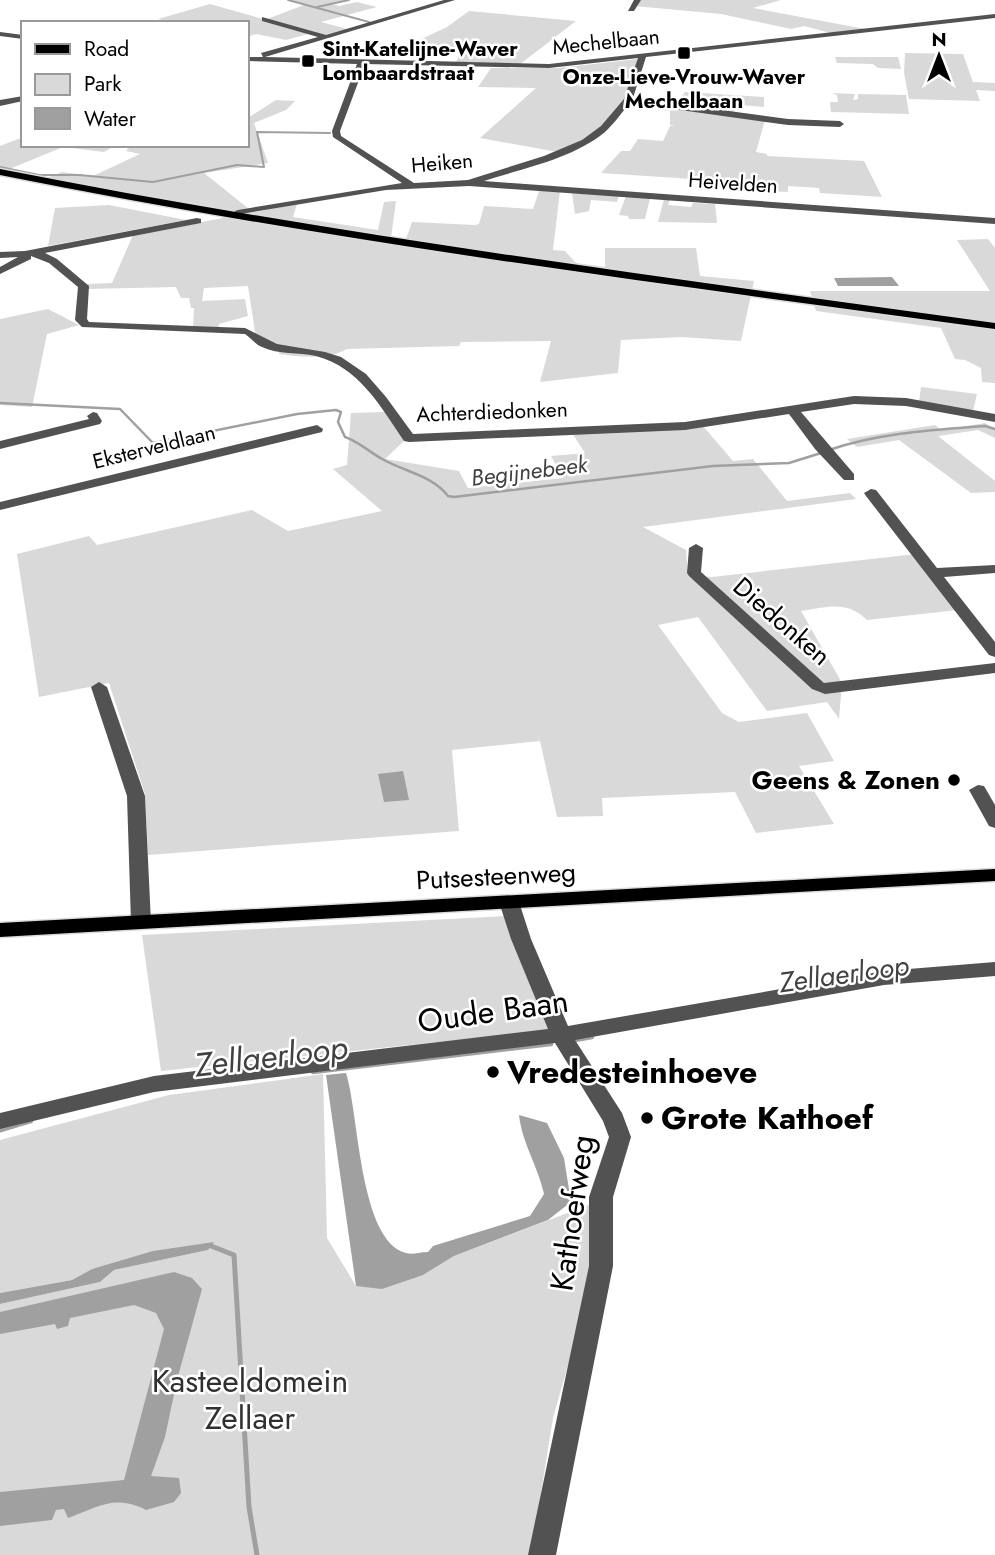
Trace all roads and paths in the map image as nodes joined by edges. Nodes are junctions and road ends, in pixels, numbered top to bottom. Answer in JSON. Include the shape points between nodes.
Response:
{"nodes":[{"id":1,"x":452,"y":0,"type":"edge"},
{"id":2,"x":638,"y":0,"type":"edge"},
{"id":3,"x":416,"y":3,"type":"dead end"},
{"id":4,"x":430,"y":7,"type":"junction"},
{"id":5,"x":631,"y":9,"type":"dead end"},
{"id":6,"x":995,"y":16,"type":"edge"},
{"id":7,"x":265,"y":19,"type":"dead end"},
{"id":8,"x":0,"y":34,"type":"edge"},
{"id":9,"x":21,"y":37,"type":"edge"},
{"id":10,"x":327,"y":37,"type":"junction"},
{"id":11,"x":642,"y":57,"type":"junction"},
{"id":12,"x":249,"y":59,"type":"edge"},
{"id":13,"x":361,"y":63,"type":"junction"},
{"id":14,"x":21,"y":99,"type":"edge"},
{"id":15,"x":628,"y":100,"type":"junction"},
{"id":16,"x":0,"y":105,"type":"edge"},
{"id":17,"x":21,"y":109,"type":"edge"},
{"id":18,"x":839,"y":124,"type":"dead end"},
{"id":19,"x":0,"y":172,"type":"edge"},
{"id":20,"x":469,"y":183,"type":"junction"},
{"id":21,"x":411,"y":185,"type":"junction"},
{"id":22,"x":234,"y":216,"type":"junction"},
{"id":23,"x":197,"y":221,"type":"dead end"},
{"id":24,"x":995,"y":221,"type":"edge"},
{"id":25,"x":30,"y":253,"type":"junction"},
{"id":26,"x":0,"y":255,"type":"edge"},
{"id":27,"x":0,"y":271,"type":"edge"},
{"id":28,"x":995,"y":326,"type":"edge"},
{"id":29,"x":791,"y":408,"type":"junction"},
{"id":30,"x":93,"y":416,"type":"dead end"},
{"id":31,"x":995,"y":418,"type":"edge"},
{"id":32,"x":317,"y":429,"type":"dead end"},
{"id":33,"x":0,"y":445,"type":"edge"},
{"id":34,"x":849,"y":477,"type":"dead end"},
{"id":35,"x":871,"y":494,"type":"dead end"},
{"id":36,"x":0,"y":506,"type":"edge"},
{"id":37,"x":696,"y":548,"type":"dead end"},
{"id":38,"x":995,"y":569,"type":"edge"},
{"id":39,"x":933,"y":573,"type":"junction"},
{"id":40,"x":995,"y":652,"type":"edge"},
{"id":41,"x":995,"y":668,"type":"edge"},
{"id":42,"x":99,"y":687,"type":"dead end"},
{"id":43,"x":978,"y":790,"type":"dead end"},
{"id":44,"x":995,"y":822,"type":"edge"},
{"id":45,"x":995,"y":875,"type":"edge"},
{"id":46,"x":509,"y":902,"type":"junction"},
{"id":47,"x":141,"y":923,"type":"junction"},
{"id":48,"x":0,"y":930,"type":"edge"},
{"id":49,"x":995,"y":969,"type":"edge"},
{"id":50,"x":561,"y":1035,"type":"junction"},
{"id":51,"x":0,"y":1121,"type":"edge"},
{"id":52,"x":542,"y":1555,"type":"edge"}],
"edges":[{"from":1,"to":4,"type":"street"},
{"from":2,"to":5,"type":"street"},
{"from":3,"to":4,"type":"street"},
{"from":4,"to":10,"type":"street"},
{"from":6,"to":11,"type":"street","name":"Mechelbaan"},
{"from":7,"to":10,"type":"street"},
{"from":8,"to":9,"type":"street"},
{"from":10,"to":12,"type":"street"},
{"from":11,"to":13,"type":"street","name":"Mechelbaan","via":[[529,67]]},
{"from":11,"to":15,"type":"street","name":"Heiken"},
{"from":12,"to":13,"type":"street","name":"Mechelbaan"},
{"from":13,"to":21,"type":"street","via":[[335,131],[337,137]]},
{"from":14,"to":16,"type":"street"},
{"from":15,"to":18,"type":"street","via":[[788,122]]},
{"from":15,"to":20,"type":"street","name":"Heiken","via":[[585,142]]},
{"from":16,"to":17,"type":"street"},
{"from":19,"to":22,"type":"main road"},
{"from":20,"to":21,"type":"street","name":"Heiken"},
{"from":20,"to":24,"type":"street","name":"Heivelden"},
{"from":21,"to":22,"type":"street","name":"Heiken"},
{"from":22,"to":28,"type":"main road","via":[[398,244]]},
{"from":23,"to":25,"type":"street"},
{"from":25,"to":26,"type":"street"},
{"from":25,"to":27,"type":"street"},
{"from":25,"to":29,"type":"street","name":"Achterdiedonken","via":[[53,261],[84,286],[81,320],[86,324],[245,331],[266,345],[323,354],[371,382],[409,438],[685,426]]},
{"from":29,"to":31,"type":"street","name":"Achterdiedonken","via":[[847,400],[891,400]]},
{"from":29,"to":34,"type":"street"},
{"from":30,"to":33,"type":"street","name":"Eksterveldlaan","via":[[96,421]]},
{"from":32,"to":36,"type":"street","name":"Eksterveldlaan"},
{"from":35,"to":39,"type":"street"},
{"from":37,"to":41,"type":"street","name":"Diedonken","via":[[694,573],[825,689]]},
{"from":38,"to":39,"type":"street"},
{"from":39,"to":40,"type":"street"},
{"from":42,"to":47,"type":"street","via":[[136,796]]},
{"from":43,"to":44,"type":"street"},
{"from":45,"to":46,"type":"main road","name":"Putsesteenweg"},
{"from":46,"to":47,"type":"main road","name":"Putsesteenweg"},
{"from":46,"to":50,"type":"street","name":"Kathoefweg"},
{"from":47,"to":48,"type":"main road","name":"Putsesteenweg"},
{"from":49,"to":50,"type":"street","name":"Oude Baan","via":[[884,978]]},
{"from":50,"to":51,"type":"street","name":"Oude Baan","via":[[154,1084]]},
{"from":50,"to":52,"type":"street","name":"Kathoefweg","via":[[614,1119],[620,1138],[601,1197],[601,1266]]}]}
